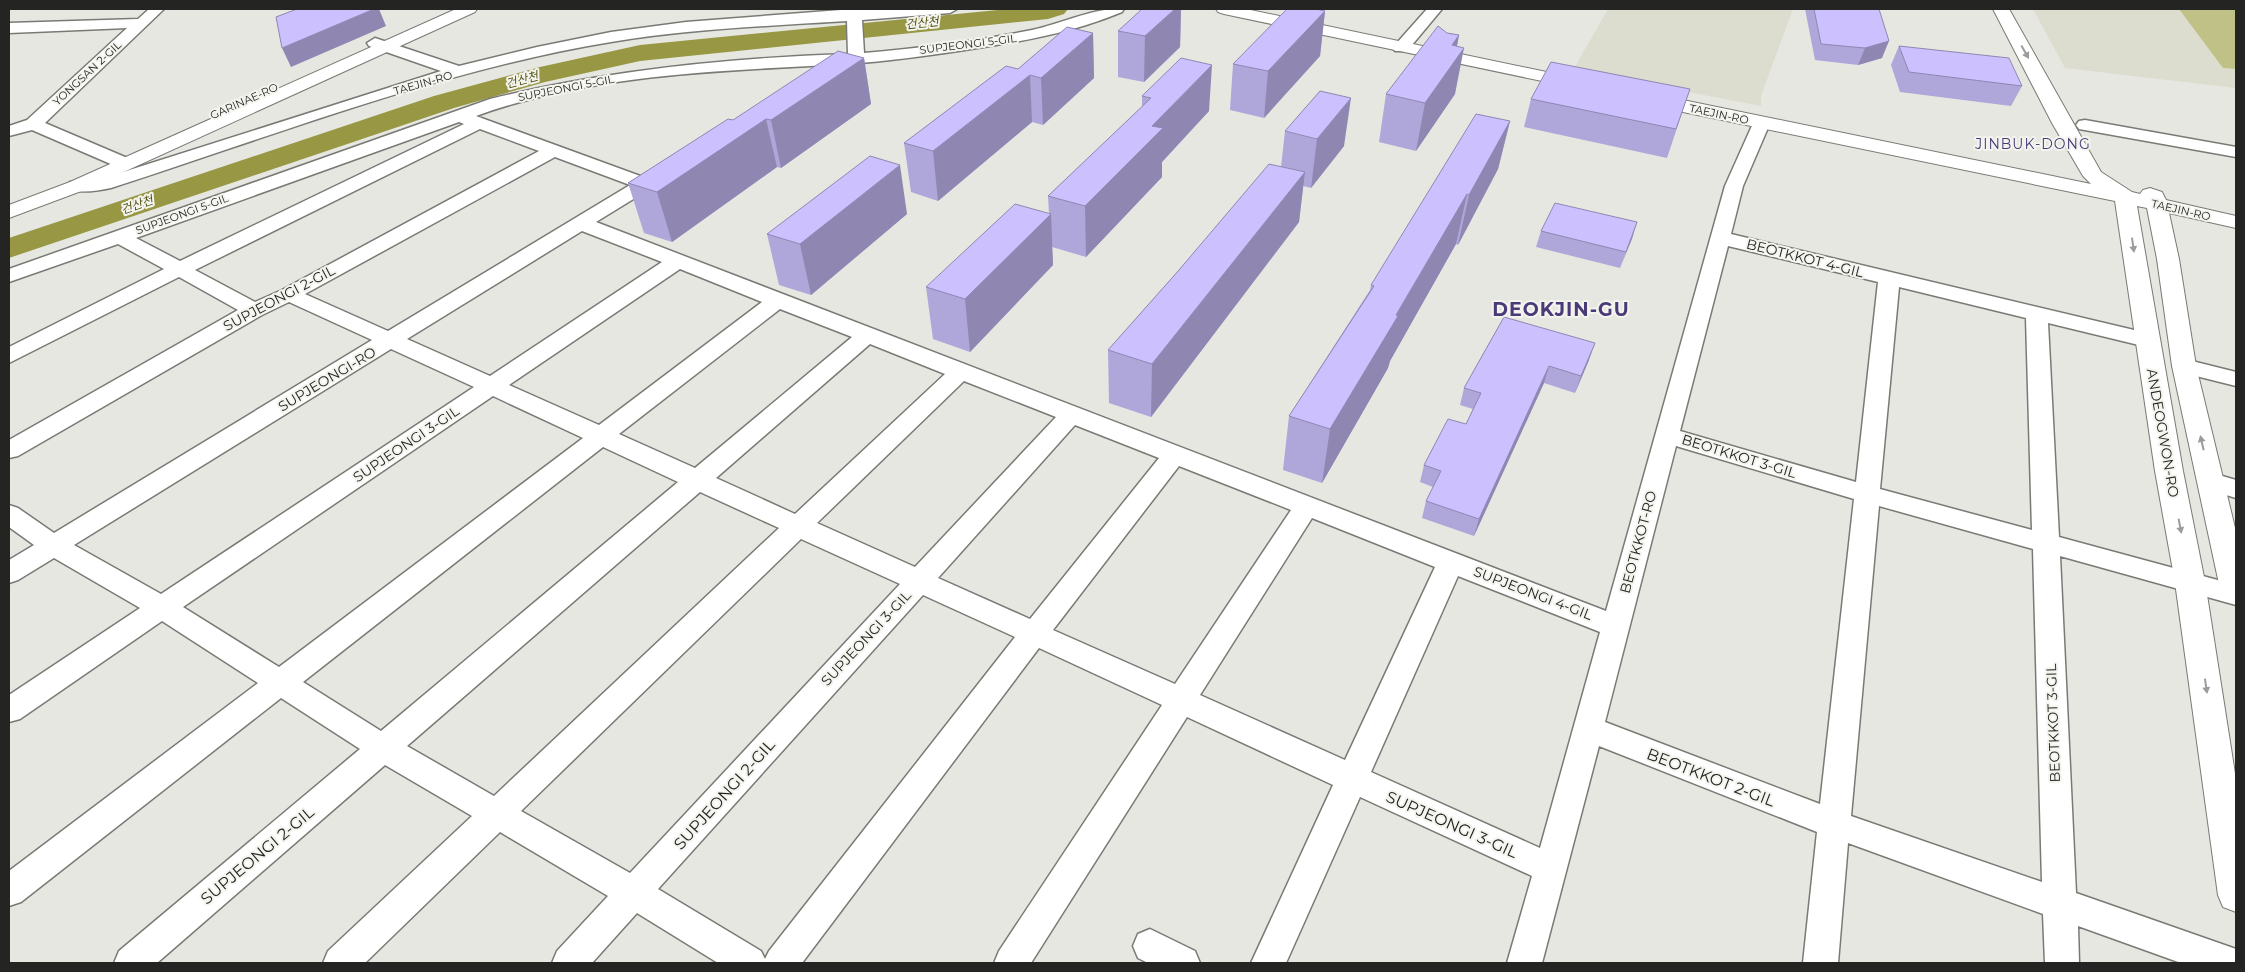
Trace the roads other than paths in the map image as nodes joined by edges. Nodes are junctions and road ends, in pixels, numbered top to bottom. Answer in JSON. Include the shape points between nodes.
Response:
{"nodes":[{"id":1,"x":59,"y":9,"type":"edge"},
{"id":2,"x":157,"y":9,"type":"edge"},
{"id":3,"x":451,"y":9,"type":"edge"},
{"id":4,"x":469,"y":9,"type":"edge"},
{"id":5,"x":950,"y":9,"type":"edge"},
{"id":6,"x":1118,"y":9,"type":"edge"},
{"id":7,"x":1224,"y":9,"type":"edge"},
{"id":8,"x":1435,"y":9,"type":"edge"},
{"id":9,"x":2001,"y":9,"type":"edge"},
{"id":10,"x":2020,"y":9,"type":"edge"},
{"id":11,"x":776,"y":14,"type":"edge"},
{"id":12,"x":854,"y":16,"type":"junction"},
{"id":13,"x":141,"y":23,"type":"junction"},
{"id":14,"x":36,"y":27,"type":"junction"},
{"id":15,"x":9,"y":28,"type":"edge"},
{"id":16,"x":16,"y":43,"type":"dead end"},
{"id":17,"x":380,"y":45,"type":"junction"},
{"id":18,"x":1401,"y":48,"type":"junction"},
{"id":19,"x":854,"y":55,"type":"junction"},
{"id":20,"x":459,"y":72,"type":"junction"},
{"id":21,"x":814,"y":79,"type":"edge"},
{"id":22,"x":1598,"y":88,"type":"edge"},
{"id":23,"x":1627,"y":94,"type":"edge"},
{"id":24,"x":458,"y":116,"type":"junction"},
{"id":25,"x":478,"y":123,"type":"junction"},
{"id":26,"x":1761,"y":123,"type":"junction"},
{"id":27,"x":33,"y":124,"type":"junction"},
{"id":28,"x":2085,"y":125,"type":"junction"},
{"id":29,"x":9,"y":131,"type":"edge"},
{"id":30,"x":553,"y":151,"type":"junction"},
{"id":31,"x":2236,"y":152,"type":"edge"},
{"id":32,"x":2083,"y":159,"type":"junction"},
{"id":33,"x":120,"y":161,"type":"junction"},
{"id":34,"x":679,"y":163,"type":"edge"},
{"id":35,"x":2052,"y":182,"type":"junction"},
{"id":36,"x":645,"y":184,"type":"junction"},
{"id":37,"x":77,"y":186,"type":"junction"},
{"id":38,"x":2126,"y":197,"type":"junction"},
{"id":39,"x":9,"y":201,"type":"edge"},
{"id":40,"x":2156,"y":201,"type":"junction"},
{"id":41,"x":9,"y":212,"type":"edge"},
{"id":42,"x":2231,"y":218,"type":"edge"},
{"id":43,"x":580,"y":223,"type":"junction"},
{"id":44,"x":2163,"y":229,"type":"junction"},
{"id":45,"x":120,"y":237,"type":"junction"},
{"id":46,"x":1720,"y":238,"type":"junction"},
{"id":47,"x":678,"y":261,"type":"junction"},
{"id":48,"x":179,"y":270,"type":"junction"},
{"id":49,"x":9,"y":276,"type":"edge"},
{"id":50,"x":1889,"y":279,"type":"junction"},
{"id":51,"x":289,"y":294,"type":"junction"},
{"id":52,"x":778,"y":300,"type":"junction"},
{"id":53,"x":254,"y":310,"type":"junction"},
{"id":54,"x":2036,"y":315,"type":"junction"},
{"id":55,"x":867,"y":334,"type":"junction"},
{"id":56,"x":390,"y":340,"type":"junction"},
{"id":57,"x":2147,"y":340,"type":"junction"},
{"id":58,"x":9,"y":356,"type":"edge"},
{"id":59,"x":2184,"y":366,"type":"junction"},
{"id":60,"x":962,"y":371,"type":"junction"},
{"id":61,"x":2236,"y":379,"type":"edge"},
{"id":62,"x":492,"y":386,"type":"junction"},
{"id":63,"x":1072,"y":414,"type":"junction"},
{"id":64,"x":1667,"y":435,"type":"junction"},
{"id":65,"x":600,"y":436,"type":"junction"},
{"id":66,"x":9,"y":450,"type":"edge"},
{"id":67,"x":1176,"y":454,"type":"junction"},
{"id":68,"x":697,"y":480,"type":"junction"},
{"id":69,"x":2212,"y":482,"type":"junction"},
{"id":70,"x":2236,"y":489,"type":"edge"},
{"id":71,"x":1867,"y":494,"type":"junction"},
{"id":72,"x":1307,"y":506,"type":"junction"},
{"id":73,"x":9,"y":514,"type":"edge"},
{"id":74,"x":799,"y":527,"type":"junction"},
{"id":75,"x":2046,"y":542,"type":"junction"},
{"id":76,"x":54,"y":546,"type":"junction"},
{"id":77,"x":1451,"y":561,"type":"junction"},
{"id":78,"x":9,"y":573,"type":"edge"},
{"id":79,"x":919,"y":581,"type":"junction"},
{"id":80,"x":2190,"y":582,"type":"junction"},
{"id":81,"x":2236,"y":594,"type":"edge"},
{"id":82,"x":161,"y":607,"type":"junction"},
{"id":83,"x":1616,"y":626,"type":"junction"},
{"id":84,"x":1034,"y":634,"type":"junction"},
{"id":85,"x":280,"y":681,"type":"junction"},
{"id":86,"x":814,"y":695,"type":"joint"},
{"id":87,"x":1181,"y":701,"type":"junction"},
{"id":88,"x":9,"y":710,"type":"edge"},
{"id":89,"x":1589,"y":729,"type":"junction"},
{"id":90,"x":383,"y":748,"type":"junction"},
{"id":91,"x":1353,"y":779,"type":"junction"},
{"id":92,"x":496,"y":814,"type":"junction"},
{"id":93,"x":1834,"y":824,"type":"junction"},
{"id":94,"x":1551,"y":869,"type":"junction"},
{"id":95,"x":17,"y":884,"type":"edge"},
{"id":96,"x":634,"y":893,"type":"junction"},
{"id":97,"x":2236,"y":895,"type":"edge"},
{"id":98,"x":2060,"y":903,"type":"junction"},
{"id":99,"x":1150,"y":946,"type":"dead end"},
{"id":100,"x":131,"y":963,"type":"edge"},
{"id":101,"x":340,"y":963,"type":"edge"},
{"id":102,"x":569,"y":963,"type":"edge"},
{"id":103,"x":749,"y":963,"type":"edge"},
{"id":104,"x":781,"y":963,"type":"edge"},
{"id":105,"x":1011,"y":963,"type":"edge"},
{"id":106,"x":1182,"y":963,"type":"edge"},
{"id":107,"x":1268,"y":963,"type":"edge"},
{"id":108,"x":1525,"y":963,"type":"edge"},
{"id":109,"x":1820,"y":963,"type":"edge"},
{"id":110,"x":2062,"y":963,"type":"edge"},
{"id":111,"x":2228,"y":963,"type":"edge"}],
"edges":[{"from":1,"to":14,"type":"street"},
{"from":2,"to":13,"type":"street","name":"YONGSAN 2-GIL"},
{"from":3,"to":17,"type":"street","name":"GARINAE-RO"},
{"from":4,"to":17,"type":"street","name":"GARINAE-RO"},
{"from":5,"to":12,"type":"street","name":"TAEJIN-RO"},
{"from":6,"to":19,"type":"street","name":"SUPJEONGI 5-GIL","via":[[1088,22],[1042,34]]},
{"from":7,"to":18,"type":"street"},
{"from":8,"to":18,"type":"street"},
{"from":9,"to":32,"type":"street","one_way":true},
{"from":10,"to":28,"type":"street"},
{"from":11,"to":12,"type":"street","name":"TAEJIN-RO"},
{"from":11,"to":20,"type":"street","name":"TAEJIN-RO","via":[[605,37]]},
{"from":12,"to":19,"type":"street"},
{"from":13,"to":14,"type":"street","name":"YONGSAN 2-GIL"},
{"from":13,"to":27,"type":"street","name":"YONGSAN 2-GIL"},
{"from":14,"to":15,"type":"street","name":"YONGSAN 2-GIL"},
{"from":14,"to":16,"type":"street"},
{"from":17,"to":20,"type":"street"},
{"from":17,"to":33,"type":"street","name":"GARINAE-RO"},
{"from":18,"to":22,"type":"street"},
{"from":19,"to":21,"type":"street"},
{"from":19,"to":24,"type":"street","name":"SUPJEONGI 5-GIL","via":[[633,74],[553,88]]},
{"from":20,"to":37,"type":"street","name":"TAEJIN-RO","via":[[104,184]]},
{"from":23,"to":26,"type":"street","name":"TAEJIN-RO"},
{"from":24,"to":25,"type":"street"},
{"from":24,"to":45,"type":"street","name":"SUPJEONGI 5-GIL"},
{"from":25,"to":30,"type":"street"},
{"from":25,"to":48,"type":"street"},
{"from":26,"to":35,"type":"street","name":"TAEJIN-RO"},
{"from":26,"to":46,"type":"street","name":"BEOTKKOT-RO","via":[[1734,186]]},
{"from":27,"to":29,"type":"street"},
{"from":27,"to":33,"type":"street"},
{"from":28,"to":31,"type":"street"},
{"from":28,"to":40,"type":"street","via":[[2116,178]]},
{"from":30,"to":36,"type":"street"},
{"from":30,"to":51,"type":"street","name":"SUPJEONGI 2-GIL"},
{"from":32,"to":35,"type":"street","via":[[2053,172]]},
{"from":32,"to":38,"type":"street","via":[[2093,176]]},
{"from":33,"to":37,"type":"street","name":"GARINAE-RO"},
{"from":33,"to":39,"type":"street","name":"GARINAE-RO"},
{"from":34,"to":36,"type":"street","name":"SUPJEONGI-RO"},
{"from":35,"to":38,"type":"street","name":"TAEJIN-RO"},
{"from":36,"to":43,"type":"street","name":"SUPJEONGI-RO"},
{"from":37,"to":41,"type":"street","name":"GARINAE-RO"},
{"from":38,"to":40,"type":"street","name":"TAEJIN-RO"},
{"from":38,"to":57,"type":"street","name":"ANDEOGWON-RO","one_way":true},
{"from":40,"to":42,"type":"street","name":"TAEJIN-RO"},
{"from":40,"to":44,"type":"street"},
{"from":42,"to":44,"type":"street","via":[[2222,225],[2197,223]]},
{"from":43,"to":47,"type":"street","name":"SUPJEONGI 4-GIL"},
{"from":43,"to":56,"type":"street","name":"SUPJEONGI-RO"},
{"from":44,"to":59,"type":"street"},
{"from":45,"to":48,"type":"street"},
{"from":45,"to":49,"type":"street","name":"SUPJEONGI 5-GIL"},
{"from":46,"to":50,"type":"street","name":"BEOTKKOT 4-GIL"},
{"from":46,"to":64,"type":"street","name":"BEOTKKOT-RO"},
{"from":47,"to":52,"type":"street","name":"SUPJEONGI 4-GIL"},
{"from":47,"to":62,"type":"street","name":"SUPJEONGI 3-GIL"},
{"from":48,"to":53,"type":"street"},
{"from":48,"to":58,"type":"street"},
{"from":50,"to":54,"type":"street","name":"BEOTKKOT 4-GIL"},
{"from":50,"to":71,"type":"street"},
{"from":51,"to":53,"type":"street","name":"SUPJEONGI 2-GIL"},
{"from":51,"to":56,"type":"street","name":"SUPJEONGI 3-GIL"},
{"from":52,"to":55,"type":"street","name":"SUPJEONGI 4-GIL"},
{"from":52,"to":65,"type":"street"},
{"from":53,"to":66,"type":"street","name":"SUPJEONGI 2-GIL"},
{"from":54,"to":57,"type":"street","name":"BEOTKKOT 4-GIL"},
{"from":54,"to":75,"type":"street","name":"BEOTKKOT 3-GIL"},
{"from":55,"to":60,"type":"street","name":"SUPJEONGI 4-GIL"},
{"from":55,"to":68,"type":"street"},
{"from":56,"to":62,"type":"street","name":"SUPJEONGI 3-GIL"},
{"from":56,"to":76,"type":"street","name":"SUPJEONGI-RO"},
{"from":57,"to":80,"type":"street","name":"ANDEOGWON-RO","one_way":true},
{"from":59,"to":61,"type":"street"},
{"from":69,"to":59,"type":"street","one_way":true},
{"from":60,"to":63,"type":"street","name":"SUPJEONGI 4-GIL"},
{"from":60,"to":74,"type":"street"},
{"from":62,"to":65,"type":"street","name":"SUPJEONGI 3-GIL"},
{"from":62,"to":82,"type":"street","name":"SUPJEONGI 3-GIL"},
{"from":63,"to":67,"type":"street","name":"SUPJEONGI 4-GIL"},
{"from":63,"to":79,"type":"street","name":"SUPJEONGI 3-GIL"},
{"from":64,"to":71,"type":"street","name":"BEOTKKOT 3-GIL"},
{"from":64,"to":83,"type":"street","name":"BEOTKKOT-RO"},
{"from":65,"to":68,"type":"street","name":"SUPJEONGI 3-GIL"},
{"from":65,"to":85,"type":"street"},
{"from":67,"to":72,"type":"street","name":"SUPJEONGI 4-GIL"},
{"from":67,"to":84,"type":"street"},
{"from":68,"to":74,"type":"street","name":"SUPJEONGI 3-GIL"},
{"from":68,"to":90,"type":"street","name":"SUPJEONGI 2-GIL"},
{"from":69,"to":70,"type":"street"},
{"from":69,"to":81,"type":"street"},
{"from":71,"to":75,"type":"street","name":"BEOTKKOT 3-GIL"},
{"from":71,"to":93,"type":"street"},
{"from":72,"to":77,"type":"street","name":"SUPJEONGI 4-GIL"},
{"from":72,"to":87,"type":"street"},
{"from":73,"to":76,"type":"street"},
{"from":74,"to":79,"type":"street","name":"SUPJEONGI 3-GIL"},
{"from":74,"to":92,"type":"street"},
{"from":75,"to":80,"type":"street","name":"BEOTKKOT 3-GIL"},
{"from":75,"to":98,"type":"street","name":"BEOTKKOT 3-GIL"},
{"from":76,"to":78,"type":"street","name":"SUPJEONGI-RO"},
{"from":76,"to":82,"type":"street"},
{"from":77,"to":83,"type":"street","name":"SUPJEONGI 4-GIL"},
{"from":77,"to":91,"type":"street"},
{"from":79,"to":84,"type":"street","name":"SUPJEONGI 3-GIL"},
{"from":79,"to":86,"type":"street","name":"SUPJEONGI 3-GIL"},
{"from":80,"to":81,"type":"street","name":"BEOTKKOT 3-GIL"},
{"from":80,"to":97,"type":"street","name":"ANDEOGWON-RO","one_way":true},
{"from":82,"to":85,"type":"street"},
{"from":82,"to":88,"type":"street"},
{"from":83,"to":89,"type":"street","name":"BEOTKKOT-RO"},
{"from":84,"to":87,"type":"street","name":"SUPJEONGI 3-GIL"},
{"from":84,"to":104,"type":"street"},
{"from":85,"to":90,"type":"street"},
{"from":85,"to":95,"type":"street"},
{"from":86,"to":96,"type":"street","name":"SUPJEONGI 2-GIL"},
{"from":87,"to":91,"type":"street","name":"SUPJEONGI 3-GIL"},
{"from":87,"to":105,"type":"street"},
{"from":89,"to":93,"type":"street","name":"BEOTKKOT 2-GIL"},
{"from":89,"to":94,"type":"street","name":"BEOTKKOT-RO"},
{"from":90,"to":92,"type":"street"},
{"from":90,"to":100,"type":"street","name":"SUPJEONGI 2-GIL"},
{"from":91,"to":94,"type":"street","name":"SUPJEONGI 3-GIL"},
{"from":91,"to":107,"type":"street"},
{"from":92,"to":96,"type":"street"},
{"from":92,"to":101,"type":"street"},
{"from":93,"to":98,"type":"street","name":"BEOTKKOT 2-GIL"},
{"from":93,"to":109,"type":"street"},
{"from":94,"to":108,"type":"street","name":"BEOTKKOT-RO"},
{"from":96,"to":102,"type":"street","name":"SUPJEONGI 2-GIL"},
{"from":96,"to":103,"type":"street"},
{"from":98,"to":110,"type":"street"},
{"from":98,"to":111,"type":"street","name":"BEOTKKOT 2-GIL"},
{"from":99,"to":106,"type":"street"}]}
